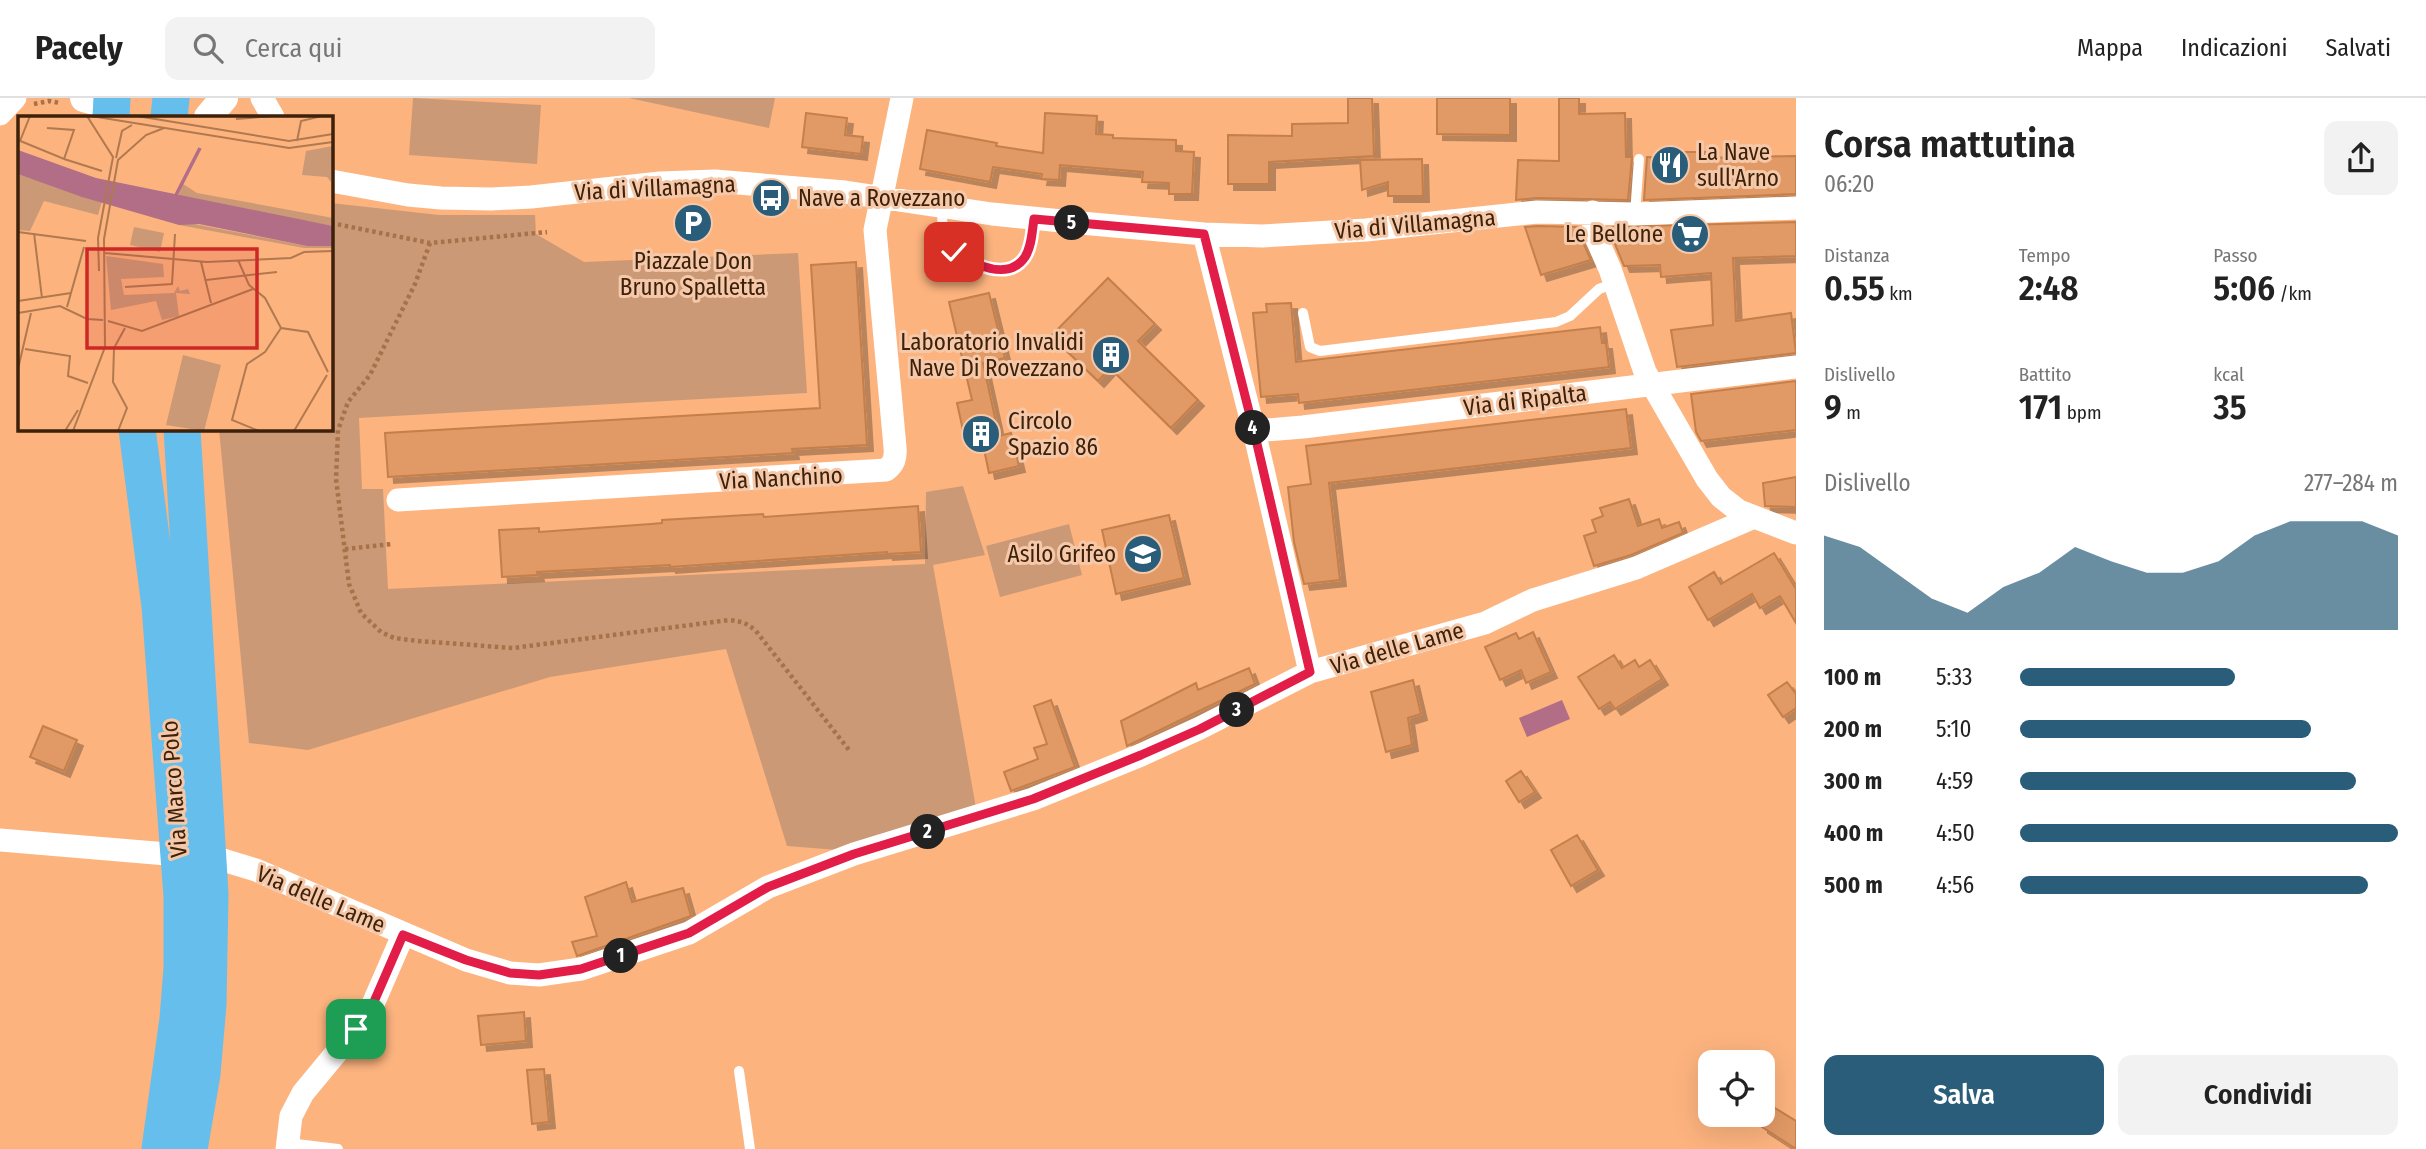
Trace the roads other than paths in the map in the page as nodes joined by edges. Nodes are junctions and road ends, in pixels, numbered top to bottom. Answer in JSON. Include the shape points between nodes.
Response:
{"nodes":[{"id":1,"x":170,"y":98,"type":"edge"},
{"id":2,"x":224,"y":98,"type":"edge"},
{"id":3,"x":262,"y":98,"type":"edge"},
{"id":4,"x":902,"y":98,"type":"edge"},
{"id":5,"x":21,"y":103,"type":"edge"},
{"id":6,"x":0,"y":114,"type":"edge"},
{"id":7,"x":169,"y":116,"type":"edge"},
{"id":8,"x":209,"y":116,"type":"edge"},
{"id":9,"x":272,"y":116,"type":"edge"},
{"id":10,"x":1639,"y":159,"type":"dead end"},
{"id":11,"x":332,"y":173,"type":"edge"},
{"id":12,"x":332,"y":181,"type":"edge"},
{"id":13,"x":408,"y":195,"type":"junction"},
{"id":14,"x":882,"y":197,"type":"junction"},
{"id":15,"x":943,"y":208,"type":"junction"},
{"id":16,"x":1796,"y":208,"type":"edge"},
{"id":17,"x":1593,"y":212,"type":"junction"},
{"id":18,"x":1635,"y":214,"type":"junction"},
{"id":19,"x":1034,"y":219,"type":"junction"},
{"id":20,"x":1204,"y":234,"type":"junction"},
{"id":21,"x":1615,"y":283,"type":"junction"},
{"id":22,"x":1303,"y":313,"type":"dead end"},
{"id":23,"x":1796,"y":367,"type":"edge"},
{"id":24,"x":1653,"y":384,"type":"junction"},
{"id":25,"x":137,"y":430,"type":"edge"},
{"id":26,"x":182,"y":430,"type":"edge"},
{"id":27,"x":1254,"y":431,"type":"junction"},
{"id":28,"x":398,"y":500,"type":"dead end"},
{"id":29,"x":1752,"y":518,"type":"junction"},
{"id":30,"x":1796,"y":533,"type":"edge"},
{"id":31,"x":1310,"y":672,"type":"junction"},
{"id":32,"x":0,"y":840,"type":"edge"},
{"id":33,"x":194,"y":845,"type":"junction"},
{"id":34,"x":196,"y":895,"type":"junction"},
{"id":35,"x":403,"y":935,"type":"junction"},
{"id":36,"x":739,"y":1071,"type":"dead end"},
{"id":37,"x":287,"y":1146,"type":"edge"},
{"id":38,"x":160,"y":1149,"type":"edge"},
{"id":39,"x":189,"y":1149,"type":"edge"},
{"id":40,"x":338,"y":1149,"type":"edge"},
{"id":41,"x":750,"y":1149,"type":"edge"}],
"edges":[{"from":1,"to":7,"type":"highway"},
{"from":2,"to":8,"type":"street"},
{"from":3,"to":9,"type":"street"},
{"from":4,"to":14,"type":"street"},
{"from":5,"to":6,"type":"street"},
{"from":10,"to":18,"type":"lane"},
{"from":11,"to":13,"type":"street","name":"Via di Villamagna"},
{"from":12,"to":13,"type":"street","name":"Via di Villamagna"},
{"from":13,"to":14,"type":"street","name":"Via di Villamagna","via":[[531,197],[715,181]]},
{"from":14,"to":15,"type":"street","name":"Via di Villamagna"},
{"from":14,"to":28,"type":"street","name":"Via Nanchino","via":[[875,230],[896,456],[886,470]]},
{"from":15,"to":19,"type":"street","name":"Via di Villamagna"},
{"from":15,"to":19,"type":"lane","via":[[942,231],[950,248],[969,261],[994,269],[1008,269],[1023,259]]},
{"from":16,"to":18,"type":"street","name":"Via di Villamagna"},
{"from":17,"to":18,"type":"street","name":"Via di Villamagna"},
{"from":17,"to":20,"type":"street","name":"Via di Villamagna","via":[[1537,212],[1282,235]]},
{"from":17,"to":21,"type":"street","via":[[1594,233]]},
{"from":19,"to":20,"type":"street","name":"Via di Villamagna"},
{"from":20,"to":27,"type":"street"},
{"from":21,"to":22,"type":"lane","via":[[1598,289],[1570,316],[1556,322],[1320,351],[1310,346]]},
{"from":21,"to":24,"type":"street"},
{"from":23,"to":24,"type":"street","name":"Via di Ripalta"},
{"from":24,"to":27,"type":"street","name":"Via di Ripalta"},
{"from":24,"to":29,"type":"street","via":[[1716,491]]},
{"from":25,"to":33,"type":"highway","name":"Via Marco Polo"},
{"from":26,"to":33,"type":"highway","name":"Via Marco Polo"},
{"from":27,"to":31,"type":"street"},
{"from":29,"to":30,"type":"street"},
{"from":29,"to":31,"type":"street","name":"Via delle Lame","via":[[1636,568],[1533,600],[1485,623]]},
{"from":31,"to":35,"type":"street","name":"Via delle Lame","via":[[1200,729],[1033,799],[854,854],[768,887],[689,933],[581,969],[539,975],[510,973]]},
{"from":32,"to":33,"type":"street","name":"Via delle Lame"},
{"from":33,"to":34,"type":"highway","name":"Via Marco Polo"},
{"from":33,"to":35,"type":"street","name":"Via delle Lame"},
{"from":34,"to":38,"type":"highway","name":"Via Marco Polo","via":[[182,968]]},
{"from":34,"to":39,"type":"highway","name":"Via Marco Polo","via":[[208,1004]]},
{"from":35,"to":37,"type":"street","via":[[373,1004],[303,1093],[291,1116]]},
{"from":36,"to":41,"type":"lane"},
{"from":37,"to":40,"type":"lane"}]}
